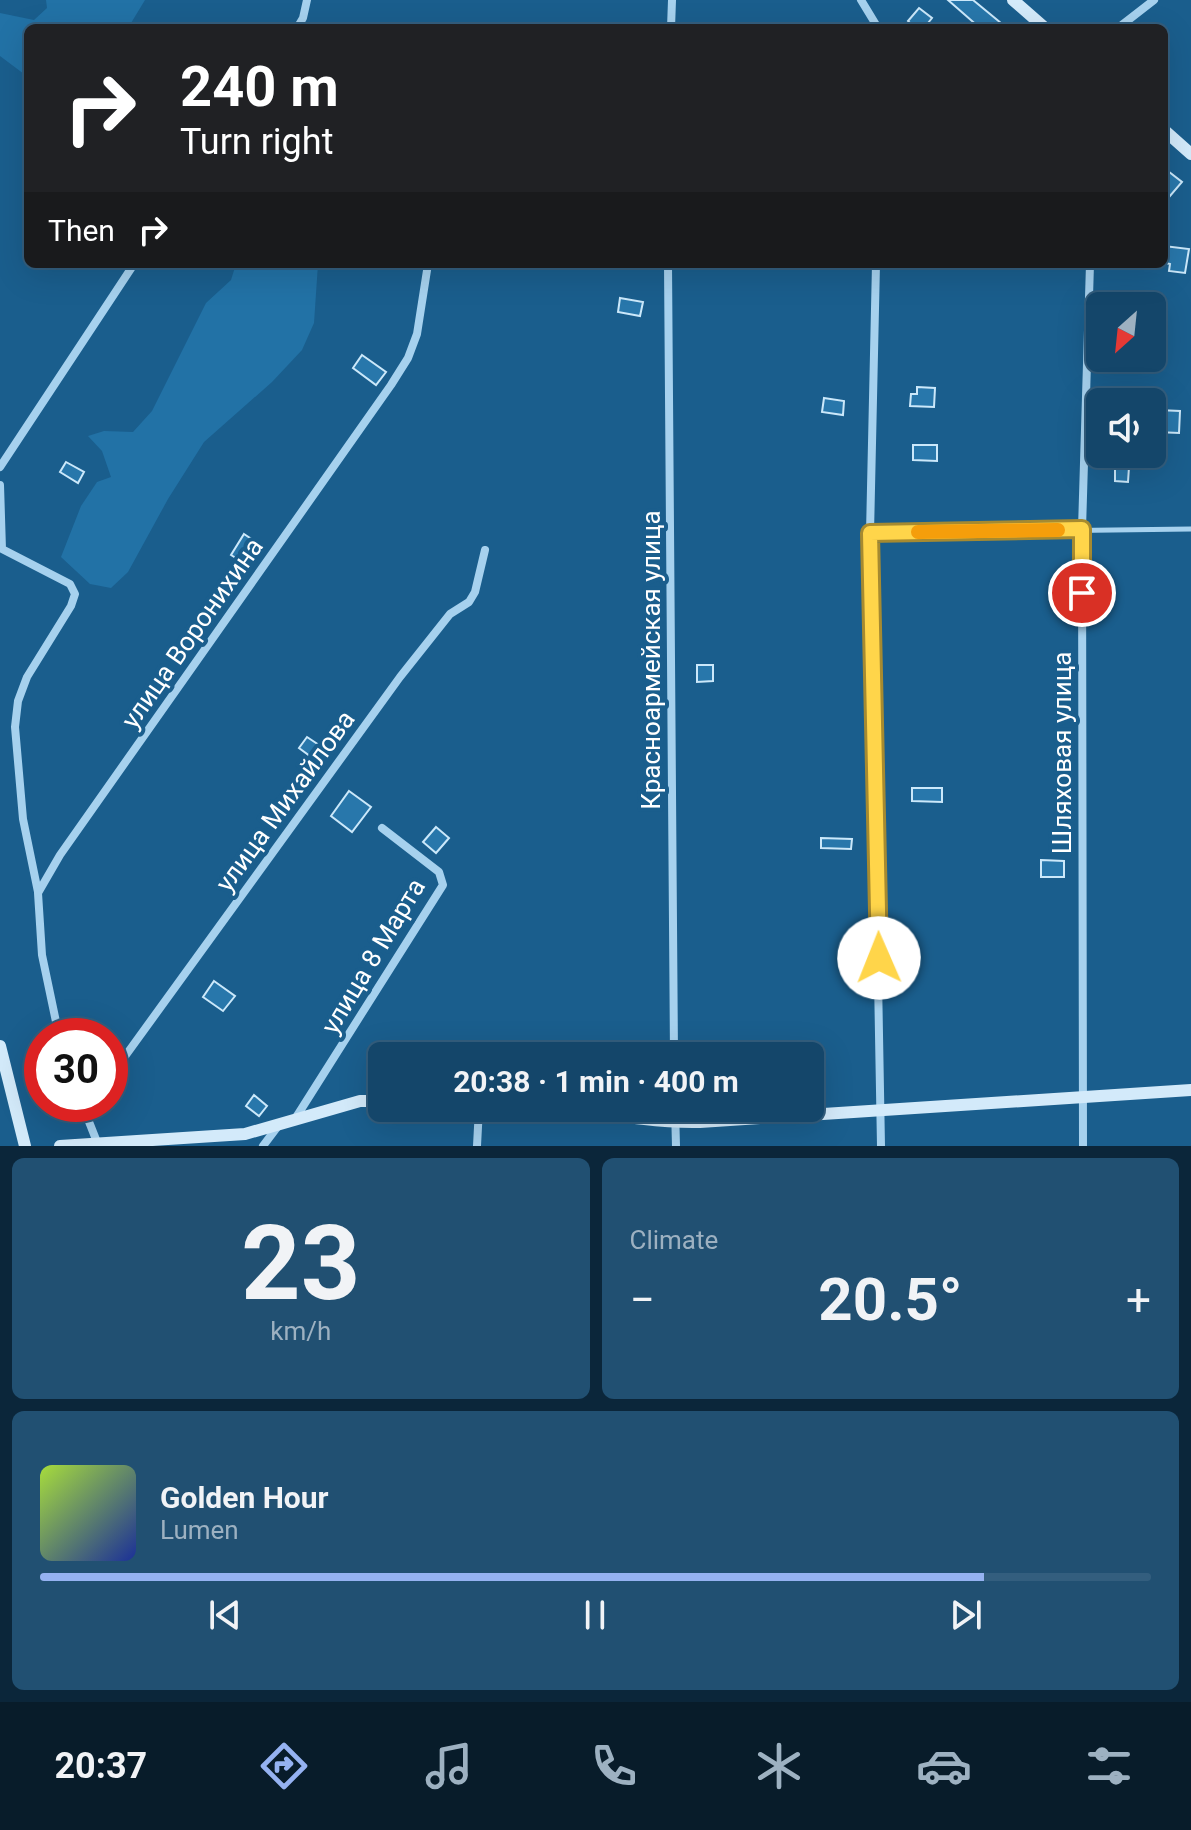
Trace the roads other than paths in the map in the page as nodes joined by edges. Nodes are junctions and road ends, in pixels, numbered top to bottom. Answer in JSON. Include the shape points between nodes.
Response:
{"nodes":[{"id":1,"x":672,"y":0,"type":"edge"},
{"id":2,"x":861,"y":0,"type":"edge"},
{"id":3,"x":1013,"y":0,"type":"edge"},
{"id":4,"x":1154,"y":0,"type":"edge"},
{"id":5,"x":307,"y":1,"type":"edge"},
{"id":6,"x":299,"y":24,"type":"edge"},
{"id":7,"x":671,"y":24,"type":"edge"},
{"id":8,"x":876,"y":24,"type":"edge"},
{"id":9,"x":1040,"y":24,"type":"edge"},
{"id":10,"x":1123,"y":24,"type":"edge"},
{"id":11,"x":1168,"y":134,"type":"edge"},
{"id":12,"x":1191,"y":154,"type":"edge"},
{"id":13,"x":131,"y":268,"type":"edge"},
{"id":14,"x":427,"y":268,"type":"edge"},
{"id":15,"x":668,"y":268,"type":"edge"},
{"id":16,"x":876,"y":268,"type":"edge"},
{"id":17,"x":1090,"y":268,"type":"edge"},
{"id":18,"x":0,"y":467,"type":"edge"},
{"id":19,"x":0,"y":485,"type":"edge"},
{"id":20,"x":1082,"y":529,"type":"junction"},
{"id":21,"x":1191,"y":529,"type":"edge"},
{"id":22,"x":870,"y":533,"type":"junction"},
{"id":23,"x":485,"y":550,"type":"dead end"},
{"id":24,"x":382,"y":828,"type":"dead end"},
{"id":25,"x":38,"y":893,"type":"junction"},
{"id":26,"x":55,"y":1018,"type":"edge"},
{"id":27,"x":674,"y":1042,"type":"edge"},
{"id":28,"x":0,"y":1046,"type":"edge"},
{"id":29,"x":128,"y":1052,"type":"edge"},
{"id":30,"x":1191,"y":1090,"type":"edge"},
{"id":31,"x":1083,"y":1098,"type":"junction"},
{"id":32,"x":368,"y":1101,"type":"edge"},
{"id":33,"x":882,"y":1110,"type":"junction"},
{"id":34,"x":295,"y":1119,"type":"junction"},
{"id":35,"x":90,"y":1122,"type":"edge"},
{"id":36,"x":478,"y":1122,"type":"edge"},
{"id":37,"x":668,"y":1122,"type":"edge"},
{"id":38,"x":675,"y":1123,"type":"junction"},
{"id":39,"x":278,"y":1126,"type":"junction"},
{"id":40,"x":96,"y":1144,"type":"edge"},
{"id":41,"x":25,"y":1146,"type":"edge"},
{"id":42,"x":60,"y":1146,"type":"edge"},
{"id":43,"x":263,"y":1146,"type":"edge"},
{"id":44,"x":477,"y":1146,"type":"edge"},
{"id":45,"x":676,"y":1146,"type":"edge"},
{"id":46,"x":881,"y":1146,"type":"edge"},
{"id":47,"x":1083,"y":1146,"type":"edge"}],
"edges":[{"from":1,"to":7,"type":"street"},
{"from":2,"to":8,"type":"street"},
{"from":3,"to":9,"type":"street"},
{"from":4,"to":10,"type":"street"},
{"from":5,"to":6,"type":"street"},
{"from":11,"to":12,"type":"street"},
{"from":13,"to":18,"type":"street"},
{"from":14,"to":25,"type":"street","name":"улица Воронихина","via":[[408,358]]},
{"from":15,"to":27,"type":"street","name":"Красноармейская улица"},
{"from":16,"to":22,"type":"street"},
{"from":17,"to":20,"type":"street","name":"Шляховая улица"},
{"from":19,"to":25,"type":"street","via":[[2,549],[70,584],[75,594],[18,701],[15,727],[23,819]]},
{"from":20,"to":21,"type":"lane"},
{"from":20,"to":22,"type":"lane"},
{"from":20,"to":31,"type":"street","name":"Шляховая улица"},
{"from":22,"to":33,"type":"street"},
{"from":23,"to":29,"type":"street","name":"улица Михайлова","via":[[469,602],[450,614],[400,677]]},
{"from":24,"to":34,"type":"street","name":"улица 8 Марта","via":[[439,872],[443,885]]},
{"from":25,"to":26,"type":"street","via":[[42,955]]},
{"from":28,"to":41,"type":"street"},
{"from":30,"to":31,"type":"street"},
{"from":31,"to":33,"type":"street"},
{"from":31,"to":47,"type":"street","name":"Шляховая улица"},
{"from":32,"to":34,"type":"street"},
{"from":33,"to":38,"type":"street"},
{"from":33,"to":46,"type":"street"},
{"from":34,"to":39,"type":"street"},
{"from":35,"to":40,"type":"street"},
{"from":36,"to":44,"type":"street"},
{"from":37,"to":38,"type":"street"},
{"from":38,"to":45,"type":"street"},
{"from":39,"to":40,"type":"street","via":[[245,1134]]},
{"from":39,"to":43,"type":"street"},
{"from":40,"to":42,"type":"street"}]}
